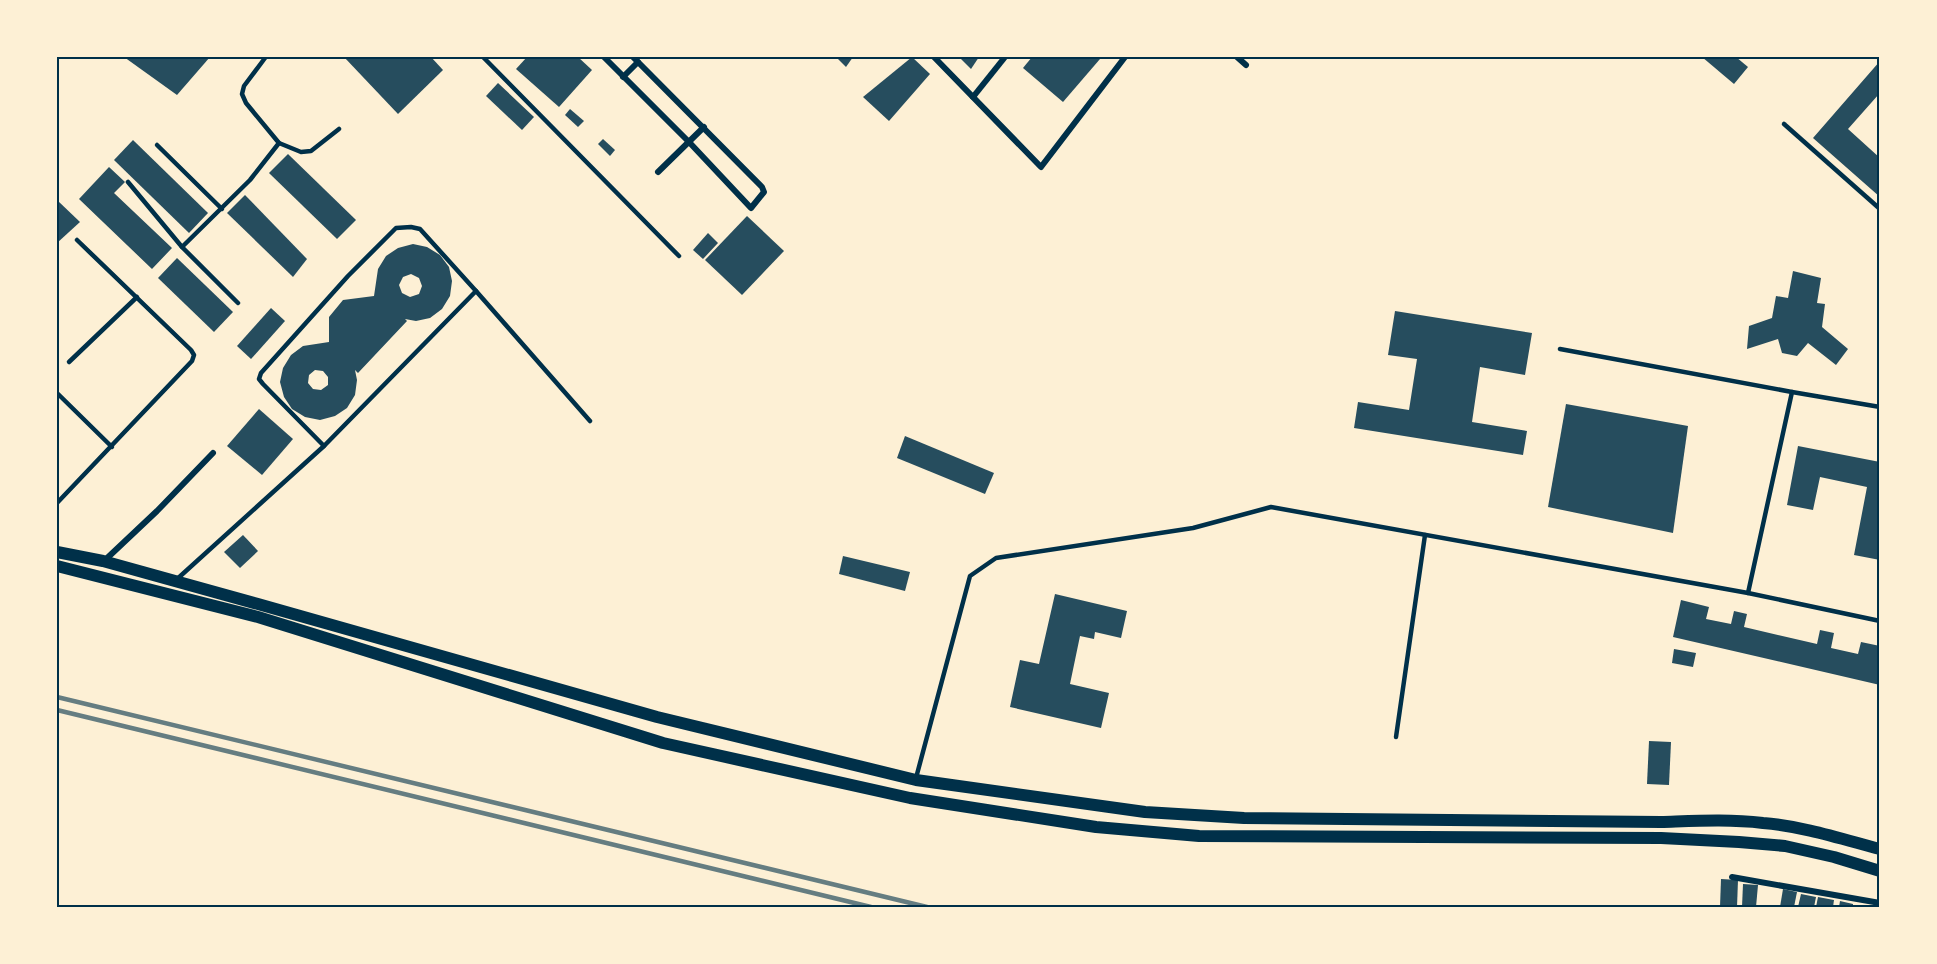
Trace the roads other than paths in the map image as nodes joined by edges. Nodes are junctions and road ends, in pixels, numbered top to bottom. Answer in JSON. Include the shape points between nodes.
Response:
{"nodes":[{"id":1,"x":483,"y":57,"type":"edge"},
{"id":2,"x":604,"y":57,"type":"edge"},
{"id":3,"x":934,"y":57,"type":"edge"},
{"id":4,"x":1005,"y":57,"type":"edge"},
{"id":5,"x":1125,"y":57,"type":"edge"},
{"id":6,"x":1237,"y":57,"type":"edge"},
{"id":7,"x":265,"y":58,"type":"edge"},
{"id":8,"x":636,"y":60,"type":"edge"},
{"id":9,"x":1246,"y":64,"type":"dead end"},
{"id":10,"x":623,"y":77,"type":"junction"},
{"id":11,"x":973,"y":97,"type":"junction"},
{"id":12,"x":1784,"y":124,"type":"dead end"},
{"id":13,"x":704,"y":127,"type":"junction"},
{"id":14,"x":339,"y":129,"type":"dead end"},
{"id":15,"x":689,"y":142,"type":"junction"},
{"id":16,"x":279,"y":143,"type":"junction"},
{"id":17,"x":157,"y":146,"type":"dead end"},
{"id":18,"x":658,"y":172,"type":"dead end"},
{"id":19,"x":128,"y":182,"type":"dead end"},
{"id":20,"x":222,"y":209,"type":"junction"},
{"id":21,"x":1880,"y":209,"type":"edge"},
{"id":22,"x":77,"y":240,"type":"dead end"},
{"id":23,"x":182,"y":247,"type":"junction"},
{"id":24,"x":679,"y":256,"type":"dead end"},
{"id":25,"x":476,"y":291,"type":"junction"},
{"id":26,"x":137,"y":297,"type":"junction"},
{"id":27,"x":238,"y":303,"type":"dead end"},
{"id":28,"x":1560,"y":349,"type":"dead end"},
{"id":29,"x":69,"y":362,"type":"dead end"},
{"id":30,"x":1792,"y":392,"type":"junction"},
{"id":31,"x":57,"y":393,"type":"edge"},
{"id":32,"x":1880,"y":407,"type":"edge"},
{"id":33,"x":590,"y":422,"type":"dead end"},
{"id":34,"x":324,"y":446,"type":"junction"},
{"id":35,"x":112,"y":447,"type":"junction"},
{"id":36,"x":213,"y":453,"type":"dead end"},
{"id":37,"x":57,"y":503,"type":"edge"},
{"id":38,"x":1425,"y":535,"type":"junction"},
{"id":39,"x":57,"y":552,"type":"edge"},
{"id":40,"x":103,"y":561,"type":"junction"},
{"id":41,"x":57,"y":566,"type":"edge"},
{"id":42,"x":174,"y":581,"type":"junction"},
{"id":43,"x":1748,"y":593,"type":"junction"},
{"id":44,"x":1880,"y":621,"type":"edge"},
{"id":45,"x":558,"y":689,"type":"junction"},
{"id":46,"x":552,"y":708,"type":"junction"},
{"id":47,"x":1396,"y":737,"type":"dead end"},
{"id":48,"x":916,"y":780,"type":"junction"},
{"id":49,"x":1661,"y":822,"type":"junction"},
{"id":50,"x":1661,"y":838,"type":"junction"},
{"id":51,"x":1880,"y":849,"type":"edge"},
{"id":52,"x":1880,"y":871,"type":"edge"},
{"id":53,"x":1731,"y":877,"type":"dead end"},
{"id":54,"x":1880,"y":903,"type":"edge"}],
"edges":[{"from":1,"to":24,"type":"lane"},
{"from":2,"to":10,"type":"street"},
{"from":3,"to":11,"type":"street"},
{"from":4,"to":11,"type":"street"},
{"from":5,"to":11,"type":"street","via":[[1041,167]]},
{"from":6,"to":9,"type":"street"},
{"from":7,"to":16,"type":"lane","via":[[242,94]]},
{"from":8,"to":10,"type":"street"},
{"from":8,"to":13,"type":"street"},
{"from":10,"to":15,"type":"street"},
{"from":12,"to":21,"type":"lane"},
{"from":13,"to":15,"type":"street"},
{"from":13,"to":15,"type":"street","via":[[764,190],[751,208]]},
{"from":14,"to":16,"type":"lane","via":[[312,151],[301,152]]},
{"from":15,"to":18,"type":"street"},
{"from":16,"to":20,"type":"lane"},
{"from":17,"to":20,"type":"lane"},
{"from":19,"to":23,"type":"lane"},
{"from":20,"to":23,"type":"lane"},
{"from":22,"to":26,"type":"lane"},
{"from":23,"to":27,"type":"lane"},
{"from":25,"to":33,"type":"lane"},
{"from":25,"to":34,"type":"lane"},
{"from":25,"to":34,"type":"lane","via":[[420,229],[411,227],[396,228],[348,276],[261,373],[260,379]]},
{"from":26,"to":29,"type":"lane"},
{"from":26,"to":35,"type":"lane","via":[[194,355]]},
{"from":28,"to":30,"type":"lane"},
{"from":30,"to":32,"type":"lane"},
{"from":30,"to":43,"type":"lane"},
{"from":31,"to":35,"type":"lane"},
{"from":34,"to":42,"type":"lane"},
{"from":35,"to":37,"type":"lane"},
{"from":36,"to":40,"type":"street"},
{"from":38,"to":43,"type":"lane"},
{"from":38,"to":47,"type":"lane"},
{"from":38,"to":48,"type":"lane","via":[[1271,507],[1193,528],[996,558],[970,576]]},
{"from":39,"to":40,"type":"main road"},
{"from":40,"to":42,"type":"main road"},
{"from":41,"to":46,"type":"main road","via":[[258,617]]},
{"from":42,"to":45,"type":"main road"},
{"from":43,"to":44,"type":"lane"},
{"from":45,"to":46,"type":"main road"},
{"from":45,"to":48,"type":"main road"},
{"from":46,"to":50,"type":"main road","via":[[663,743],[910,798],[1096,827],[1199,836]]},
{"from":48,"to":49,"type":"main road","via":[[1145,812],[1244,818]]},
{"from":49,"to":50,"type":"main road"},
{"from":49,"to":51,"type":"main road","via":[[1765,823]]},
{"from":50,"to":52,"type":"main road","via":[[1785,846]]},
{"from":53,"to":54,"type":"street"}]}
